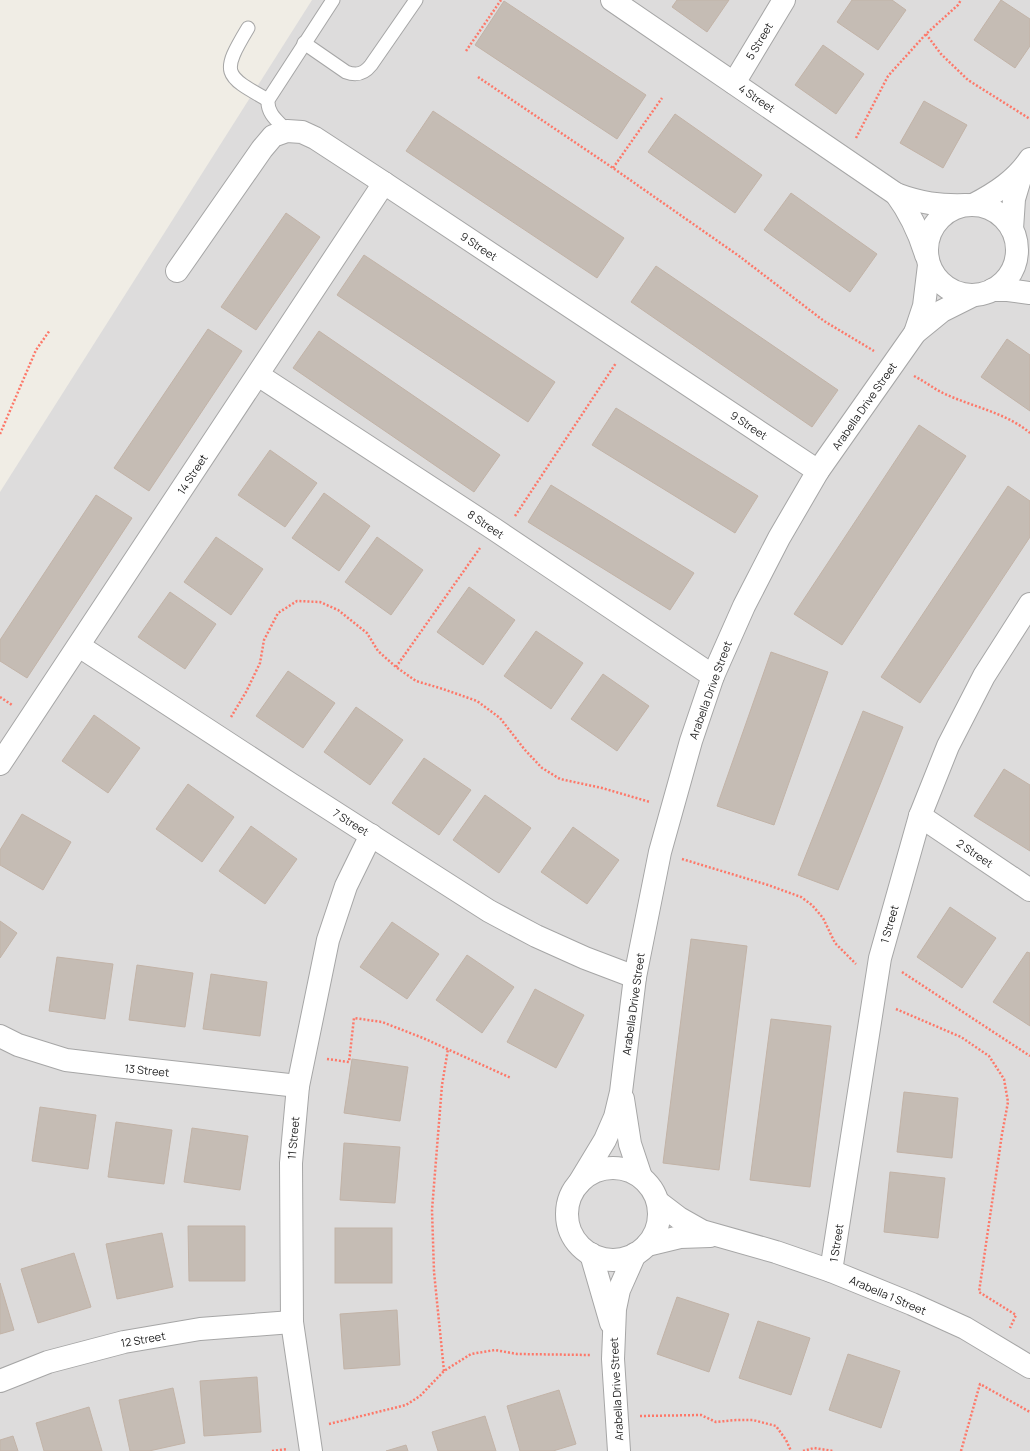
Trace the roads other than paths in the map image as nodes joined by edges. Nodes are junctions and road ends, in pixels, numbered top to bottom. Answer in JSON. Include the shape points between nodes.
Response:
{"nodes":[{"id":1,"x":333,"y":0,"type":"edge"},
{"id":2,"x":416,"y":0,"type":"edge"},
{"id":3,"x":784,"y":0,"type":"edge"},
{"id":4,"x":612,"y":1,"type":"edge"},
{"id":5,"x":248,"y":28,"type":"dead end"},
{"id":6,"x":304,"y":43,"type":"junction"},
{"id":7,"x":734,"y":83,"type":"junction"},
{"id":8,"x":268,"y":100,"type":"junction"},
{"id":9,"x":287,"y":131,"type":"junction"},
{"id":10,"x":1026,"y":165,"type":"edge"},
{"id":11,"x":384,"y":183,"type":"junction"},
{"id":12,"x":896,"y":194,"type":"junction"},
{"id":13,"x":970,"y":205,"type":"junction"},
{"id":14,"x":1014,"y":237,"type":"junction"},
{"id":15,"x":928,"y":262,"type":"junction"},
{"id":16,"x":1030,"y":268,"type":"edge"},
{"id":17,"x":177,"y":270,"type":"dead end"},
{"id":18,"x":983,"y":292,"type":"junction"},
{"id":19,"x":1030,"y":293,"type":"edge"},
{"id":20,"x":915,"y":333,"type":"junction"},
{"id":21,"x":258,"y":374,"type":"junction"},
{"id":22,"x":818,"y":471,"type":"junction"},
{"id":23,"x":1029,"y":609,"type":"edge"},
{"id":24,"x":79,"y":646,"type":"junction"},
{"id":25,"x":713,"y":676,"type":"junction"},
{"id":26,"x":0,"y":764,"type":"edge"},
{"id":27,"x":920,"y":816,"type":"junction"},
{"id":28,"x":371,"y":835,"type":"junction"},
{"id":29,"x":1030,"y":890,"type":"edge"},
{"id":30,"x":635,"y":977,"type":"junction"},
{"id":31,"x":0,"y":1036,"type":"edge"},
{"id":32,"x":298,"y":1086,"type":"junction"},
{"id":33,"x":622,"y":1092,"type":"junction"},
{"id":34,"x":640,"y":1177,"type":"junction"},
{"id":35,"x":579,"y":1183,"type":"junction"},
{"id":36,"x":658,"y":1202,"type":"junction"},
{"id":37,"x":715,"y":1236,"type":"junction"},
{"id":38,"x":641,"y":1250,"type":"junction"},
{"id":39,"x":591,"y":1254,"type":"junction"},
{"id":40,"x":831,"y":1271,"type":"junction"},
{"id":41,"x":292,"y":1322,"type":"junction"},
{"id":42,"x":613,"y":1328,"type":"junction"},
{"id":43,"x":1030,"y":1367,"type":"edge"},
{"id":44,"x":0,"y":1381,"type":"edge"},
{"id":45,"x":302,"y":1450,"type":"edge"},
{"id":46,"x":619,"y":1451,"type":"edge"}],
"edges":[{"from":1,"to":6,"type":"lane"},
{"from":2,"to":6,"type":"lane","via":[[371,65],[360,74],[346,72]]},
{"from":3,"to":7,"type":"street","name":"5 Street"},
{"from":4,"to":7,"type":"street","name":"4 Street"},
{"from":5,"to":8,"type":"lane","via":[[230,60],[231,71],[236,80]]},
{"from":6,"to":8,"type":"lane"},
{"from":7,"to":12,"type":"street","name":"4 Street"},
{"from":8,"to":9,"type":"lane","via":[[270,112]]},
{"from":9,"to":11,"type":"street","name":"9 Street","via":[[302,132],[315,138]]},
{"from":9,"to":17,"type":"street","via":[[273,136],[262,149]]},
{"from":10,"to":13,"type":"street","via":[[999,190]]},
{"from":10,"to":14,"type":"street","via":[[1014,199]]},
{"from":11,"to":21,"type":"street","name":"14 Street"},
{"from":11,"to":22,"type":"street","name":"9 Street"},
{"from":12,"to":13,"type":"street","via":[[930,204]]},
{"from":12,"to":15,"type":"street","via":[[915,225]]},
{"from":13,"to":14,"type":"street","via":[[988,208],[1002,217]]},
{"from":13,"to":15,"type":"street","via":[[952,210],[940,218],[931,230],[927,244]]},
{"from":14,"to":16,"type":"street"},
{"from":14,"to":18,"type":"street","via":[[1016,259],[1011,272],[1003,282]]},
{"from":15,"to":18,"type":"street","via":[[936,278],[946,287],[960,293]]},
{"from":15,"to":20,"type":"street","via":[[924,306]]},
{"from":18,"to":19,"type":"street","via":[[1008,290]]},
{"from":18,"to":20,"type":"street","via":[[942,311]]},
{"from":20,"to":22,"type":"street","name":"Arabella Drive Street"},
{"from":21,"to":24,"type":"street","name":"14 Street"},
{"from":21,"to":25,"type":"street","name":"8 Street"},
{"from":22,"to":25,"type":"street","name":"Arabella Drive Street","via":[[744,606]]},
{"from":23,"to":27,"type":"street","name":"1 Street","via":[[984,676],[951,739]]},
{"from":24,"to":26,"type":"street","name":"14 Street"},
{"from":24,"to":28,"type":"street","name":"7 Street"},
{"from":25,"to":30,"type":"street","name":"Arabella Drive Street","via":[[691,742],[660,852]]},
{"from":27,"to":29,"type":"street","name":"2 Street"},
{"from":27,"to":40,"type":"street","name":"1 Street","via":[[880,958]]},
{"from":28,"to":30,"type":"street","name":"7 Street","via":[[489,911],[585,958]]},
{"from":28,"to":32,"type":"street","name":"11 Street","via":[[346,886],[328,940]]},
{"from":30,"to":33,"type":"street","name":"Arabella Drive Street"},
{"from":31,"to":32,"type":"street","name":"13 Street","via":[[18,1045],[66,1060]]},
{"from":32,"to":41,"type":"street","name":"11 Street","via":[[291,1163]]},
{"from":33,"to":34,"type":"street","name":"Arabella 1 Street","via":[[630,1144]]},
{"from":33,"to":35,"type":"street","name":"Arabella 1 Street","via":[[605,1140]]},
{"from":34,"to":35,"type":"street","name":"Arabella 1 Street","via":[[625,1169],[608,1168],[592,1173]]},
{"from":34,"to":36,"type":"street","name":"Arabella 1 Street","via":[[651,1188]]},
{"from":35,"to":39,"type":"street","name":"Arabella 1 Street","via":[[569,1201],[568,1222],[575,1241]]},
{"from":36,"to":37,"type":"street","name":"Arabella 1 Street","via":[[678,1218],[702,1232]]},
{"from":36,"to":38,"type":"street","via":[[659,1217],[655,1232]]},
{"from":37,"to":38,"type":"street","name":"Arabella 1 Street","via":[[680,1237]]},
{"from":37,"to":40,"type":"street","name":"Arabella 1 Street","via":[[776,1252]]},
{"from":38,"to":39,"type":"street","name":"Arabella 1 Street","via":[[620,1259],[605,1259]]},
{"from":38,"to":42,"type":"street","via":[[619,1290]]},
{"from":39,"to":42,"type":"street"},
{"from":40,"to":43,"type":"street","name":"Arabella 1 Street","via":[[965,1328]]},
{"from":41,"to":44,"type":"street","name":"12 Street","via":[[200,1329],[124,1342],[48,1362]]},
{"from":41,"to":45,"type":"street","name":"11 Street"},
{"from":42,"to":46,"type":"street","name":"Arabella Drive Street"}]}
